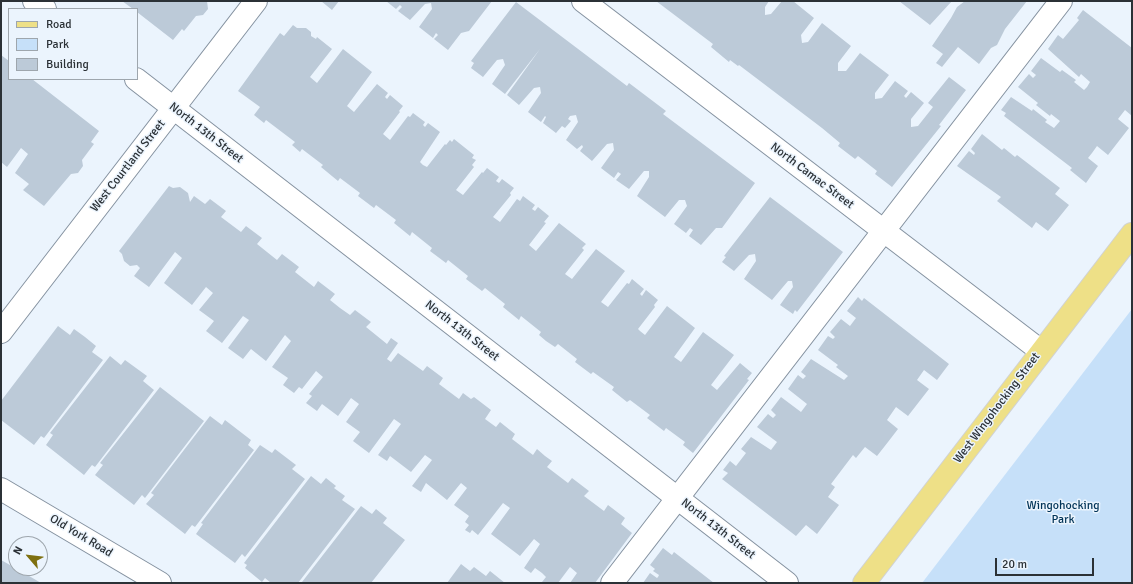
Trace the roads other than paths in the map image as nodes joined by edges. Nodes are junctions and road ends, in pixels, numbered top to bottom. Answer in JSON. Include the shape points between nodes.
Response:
{"nodes":[{"id":1,"x":34,"y":1,"type":"edge"},
{"id":2,"x":256,"y":1,"type":"edge"},
{"id":3,"x":583,"y":1,"type":"edge"},
{"id":4,"x":1061,"y":1,"type":"edge"},
{"id":5,"x":44,"y":8,"type":"edge"},
{"id":6,"x":137,"y":80,"type":"edge"},
{"id":7,"x":174,"y":108,"type":"junction"},
{"id":8,"x":883,"y":230,"type":"junction"},
{"id":9,"x":1132,"y":234,"type":"edge"},
{"id":10,"x":1,"y":332,"type":"edge"},
{"id":11,"x":1041,"y":351,"type":"junction"},
{"id":12,"x":1,"y":488,"type":"edge"},
{"id":13,"x":677,"y":498,"type":"junction"},
{"id":14,"x":160,"y":583,"type":"edge"},
{"id":15,"x":612,"y":583,"type":"edge"},
{"id":16,"x":787,"y":583,"type":"edge"},
{"id":17,"x":864,"y":583,"type":"edge"}],
"edges":[{"from":1,"to":5,"type":"street"},
{"from":2,"to":7,"type":"street","name":"West Courtland Street"},
{"from":3,"to":8,"type":"street","name":"North Camac Street"},
{"from":4,"to":8,"type":"street"},
{"from":6,"to":7,"type":"street","name":"North 13th Street"},
{"from":7,"to":10,"type":"street","name":"West Courtland Street"},
{"from":7,"to":13,"type":"street","name":"North 13th Street"},
{"from":8,"to":11,"type":"street","name":"North Camac Street"},
{"from":8,"to":13,"type":"street"},
{"from":9,"to":11,"type":"main road","name":"West Wingohocking Street"},
{"from":11,"to":17,"type":"main road","name":"West Wingohocking Street"},
{"from":12,"to":14,"type":"street","name":"Old York Road"},
{"from":13,"to":15,"type":"street"},
{"from":13,"to":16,"type":"street","name":"North 13th Street"}]}
